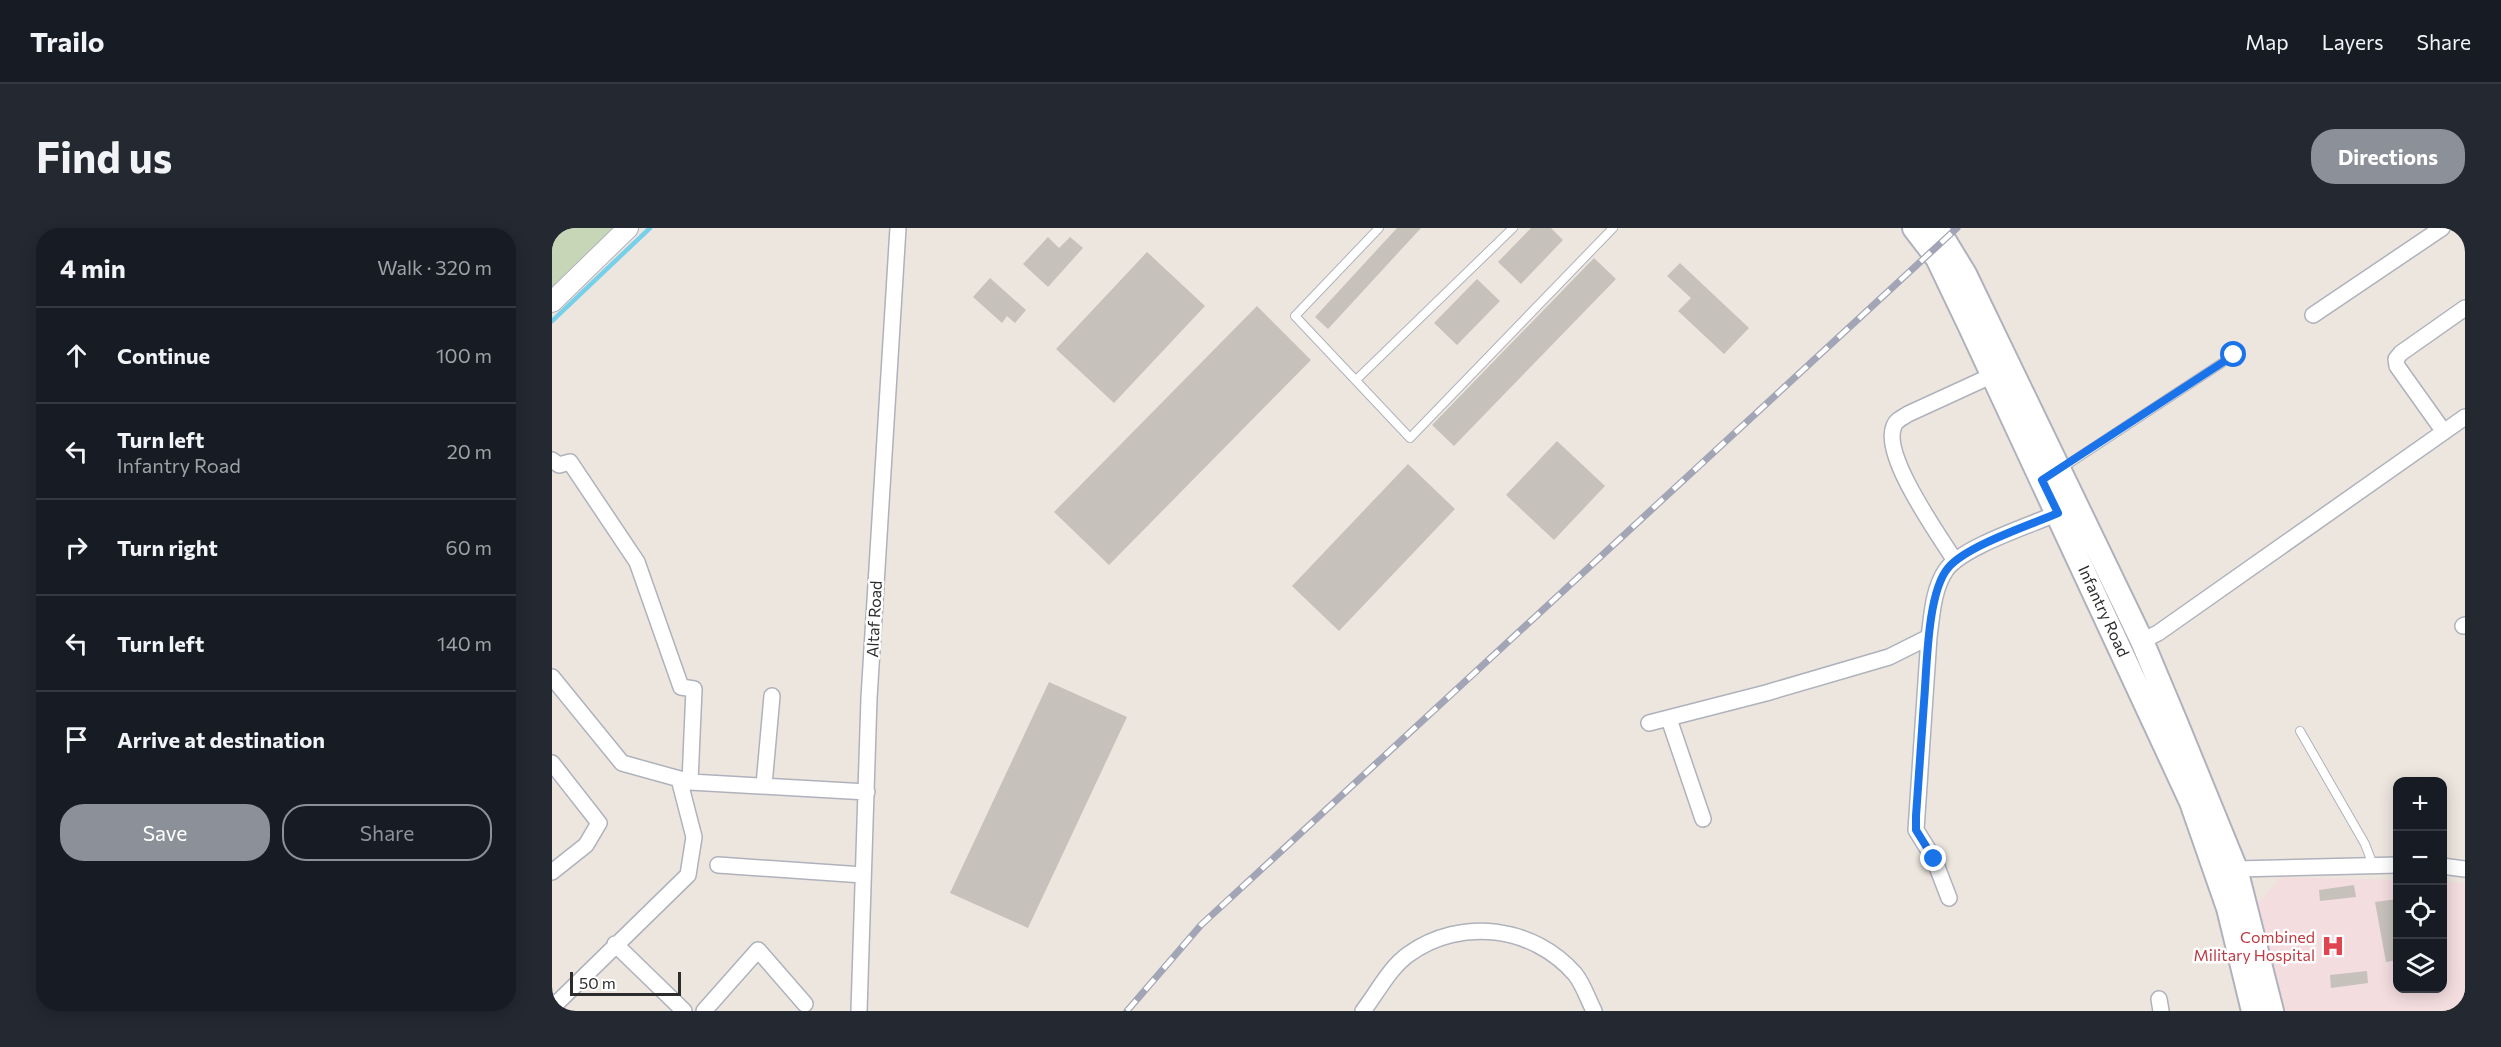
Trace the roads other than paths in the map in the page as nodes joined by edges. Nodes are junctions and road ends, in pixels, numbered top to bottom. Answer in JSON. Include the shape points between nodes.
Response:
{"nodes":[{"id":1,"x":628,"y":228,"type":"edge"},
{"id":2,"x":898,"y":228,"type":"edge"},
{"id":3,"x":1379,"y":228,"type":"edge"},
{"id":4,"x":1513,"y":228,"type":"edge"},
{"id":5,"x":1612,"y":228,"type":"edge"},
{"id":6,"x":1914,"y":228,"type":"edge"},
{"id":7,"x":1937,"y":228,"type":"edge"},
{"id":8,"x":2442,"y":228,"type":"edge"},
{"id":9,"x":552,"y":302,"type":"edge"},
{"id":10,"x":2465,"y":308,"type":"edge"},
{"id":11,"x":2313,"y":315,"type":"dead end"},
{"id":12,"x":2234,"y":355,"type":"dead end"},
{"id":13,"x":1993,"y":375,"type":"junction"},
{"id":14,"x":1356,"y":380,"type":"junction"},
{"id":15,"x":2465,"y":417,"type":"edge"},
{"id":16,"x":2444,"y":432,"type":"junction"},
{"id":17,"x":552,"y":460,"type":"edge"},
{"id":18,"x":2050,"y":475,"type":"junction"},
{"id":19,"x":2058,"y":513,"type":"junction"},
{"id":20,"x":1955,"y":561,"type":"junction"},
{"id":21,"x":1929,"y":637,"type":"junction"},
{"id":22,"x":2142,"y":641,"type":"junction"},
{"id":23,"x":552,"y":677,"type":"edge"},
{"id":24,"x":772,"y":696,"type":"dead end"},
{"id":25,"x":1669,"y":719,"type":"junction"},
{"id":26,"x":1649,"y":723,"type":"dead end"},
{"id":27,"x":2301,"y":731,"type":"dead end"},
{"id":28,"x":552,"y":763,"type":"edge"},
{"id":29,"x":684,"y":781,"type":"junction"},
{"id":30,"x":764,"y":785,"type":"junction"},
{"id":31,"x":867,"y":792,"type":"junction"},
{"id":32,"x":1703,"y":819,"type":"dead end"},
{"id":33,"x":2373,"y":865,"type":"junction"},
{"id":34,"x":2393,"y":865,"type":"edge"},
{"id":35,"x":718,"y":866,"type":"dead end"},
{"id":36,"x":2447,"y":867,"type":"edge"},
{"id":37,"x":2236,"y":869,"type":"junction"},
{"id":38,"x":2465,"y":869,"type":"edge"},
{"id":39,"x":552,"y":872,"type":"edge"},
{"id":40,"x":863,"y":875,"type":"junction"},
{"id":41,"x":1949,"y":898,"type":"dead end"},
{"id":42,"x":615,"y":944,"type":"junction"},
{"id":43,"x":556,"y":1004,"type":"dead end"},
{"id":44,"x":807,"y":1009,"type":"edge"},
{"id":45,"x":684,"y":1011,"type":"edge"},
{"id":46,"x":704,"y":1011,"type":"edge"},
{"id":47,"x":859,"y":1011,"type":"edge"},
{"id":48,"x":1363,"y":1011,"type":"edge"},
{"id":49,"x":1594,"y":1011,"type":"edge"},
{"id":50,"x":2253,"y":1011,"type":"edge"},
{"id":51,"x":2272,"y":1011,"type":"edge"}],
"edges":[{"from":1,"to":9,"type":"street"},
{"from":2,"to":31,"type":"street","name":"Altaf Road","via":[[869,698]]},
{"from":3,"to":14,"type":"lane","via":[[1295,316]]},
{"from":4,"to":14,"type":"lane"},
{"from":5,"to":14,"type":"lane","via":[[1410,438]]},
{"from":6,"to":13,"type":"main road","name":"Infantry Road","via":[[1937,258]]},
{"from":7,"to":18,"type":"main road","name":"Infantry Road","via":[[1965,274]]},
{"from":8,"to":11,"type":"street"},
{"from":10,"to":16,"type":"street","via":[[2396,359],[2397,366]]},
{"from":12,"to":18,"type":"lane"},
{"from":13,"to":18,"type":"main road","name":"Infantry Road"},
{"from":13,"to":20,"type":"street","via":[[1908,414],[1893,428],[1894,450],[1903,475]]},
{"from":15,"to":16,"type":"street"},
{"from":16,"to":22,"type":"street","via":[[2168,627]]},
{"from":17,"to":29,"type":"street","via":[[559,465],[570,462],[638,562],[681,687],[694,689]]},
{"from":18,"to":19,"type":"main road","name":"Infantry Road"},
{"from":18,"to":22,"type":"main road","name":"Infantry Road"},
{"from":19,"to":20,"type":"street"},
{"from":19,"to":50,"type":"main road","name":"Infantry Road","via":[[2191,802],[2228,908]]},
{"from":20,"to":21,"type":"street","via":[[1939,583]]},
{"from":21,"to":25,"type":"street","via":[[1888,657]]},
{"from":21,"to":41,"type":"street","via":[[1916,830],[1934,859]]},
{"from":22,"to":37,"type":"main road","name":"Infantry Road"},
{"from":23,"to":29,"type":"street","via":[[622,763]]},
{"from":24,"to":30,"type":"street"},
{"from":25,"to":26,"type":"street"},
{"from":25,"to":32,"type":"street"},
{"from":27,"to":33,"type":"lane"},
{"from":28,"to":39,"type":"street","via":[[599,823],[586,845]]},
{"from":29,"to":30,"type":"street"},
{"from":29,"to":42,"type":"street","via":[[694,837],[688,875]]},
{"from":30,"to":31,"type":"street"},
{"from":31,"to":40,"type":"street","name":"Altaf Road"},
{"from":33,"to":34,"type":"street"},
{"from":33,"to":37,"type":"street"},
{"from":35,"to":40,"type":"street"},
{"from":36,"to":38,"type":"street"},
{"from":37,"to":51,"type":"main road","name":"Infantry Road"},
{"from":40,"to":47,"type":"street","name":"Altaf Road"},
{"from":42,"to":43,"type":"street"},
{"from":42,"to":45,"type":"street"},
{"from":44,"to":46,"type":"street","via":[[758,950]]},
{"from":48,"to":49,"type":"street","via":[[1408,954],[1453,933],[1476,929],[1520,936],[1557,958],[1576,975]]}]}
